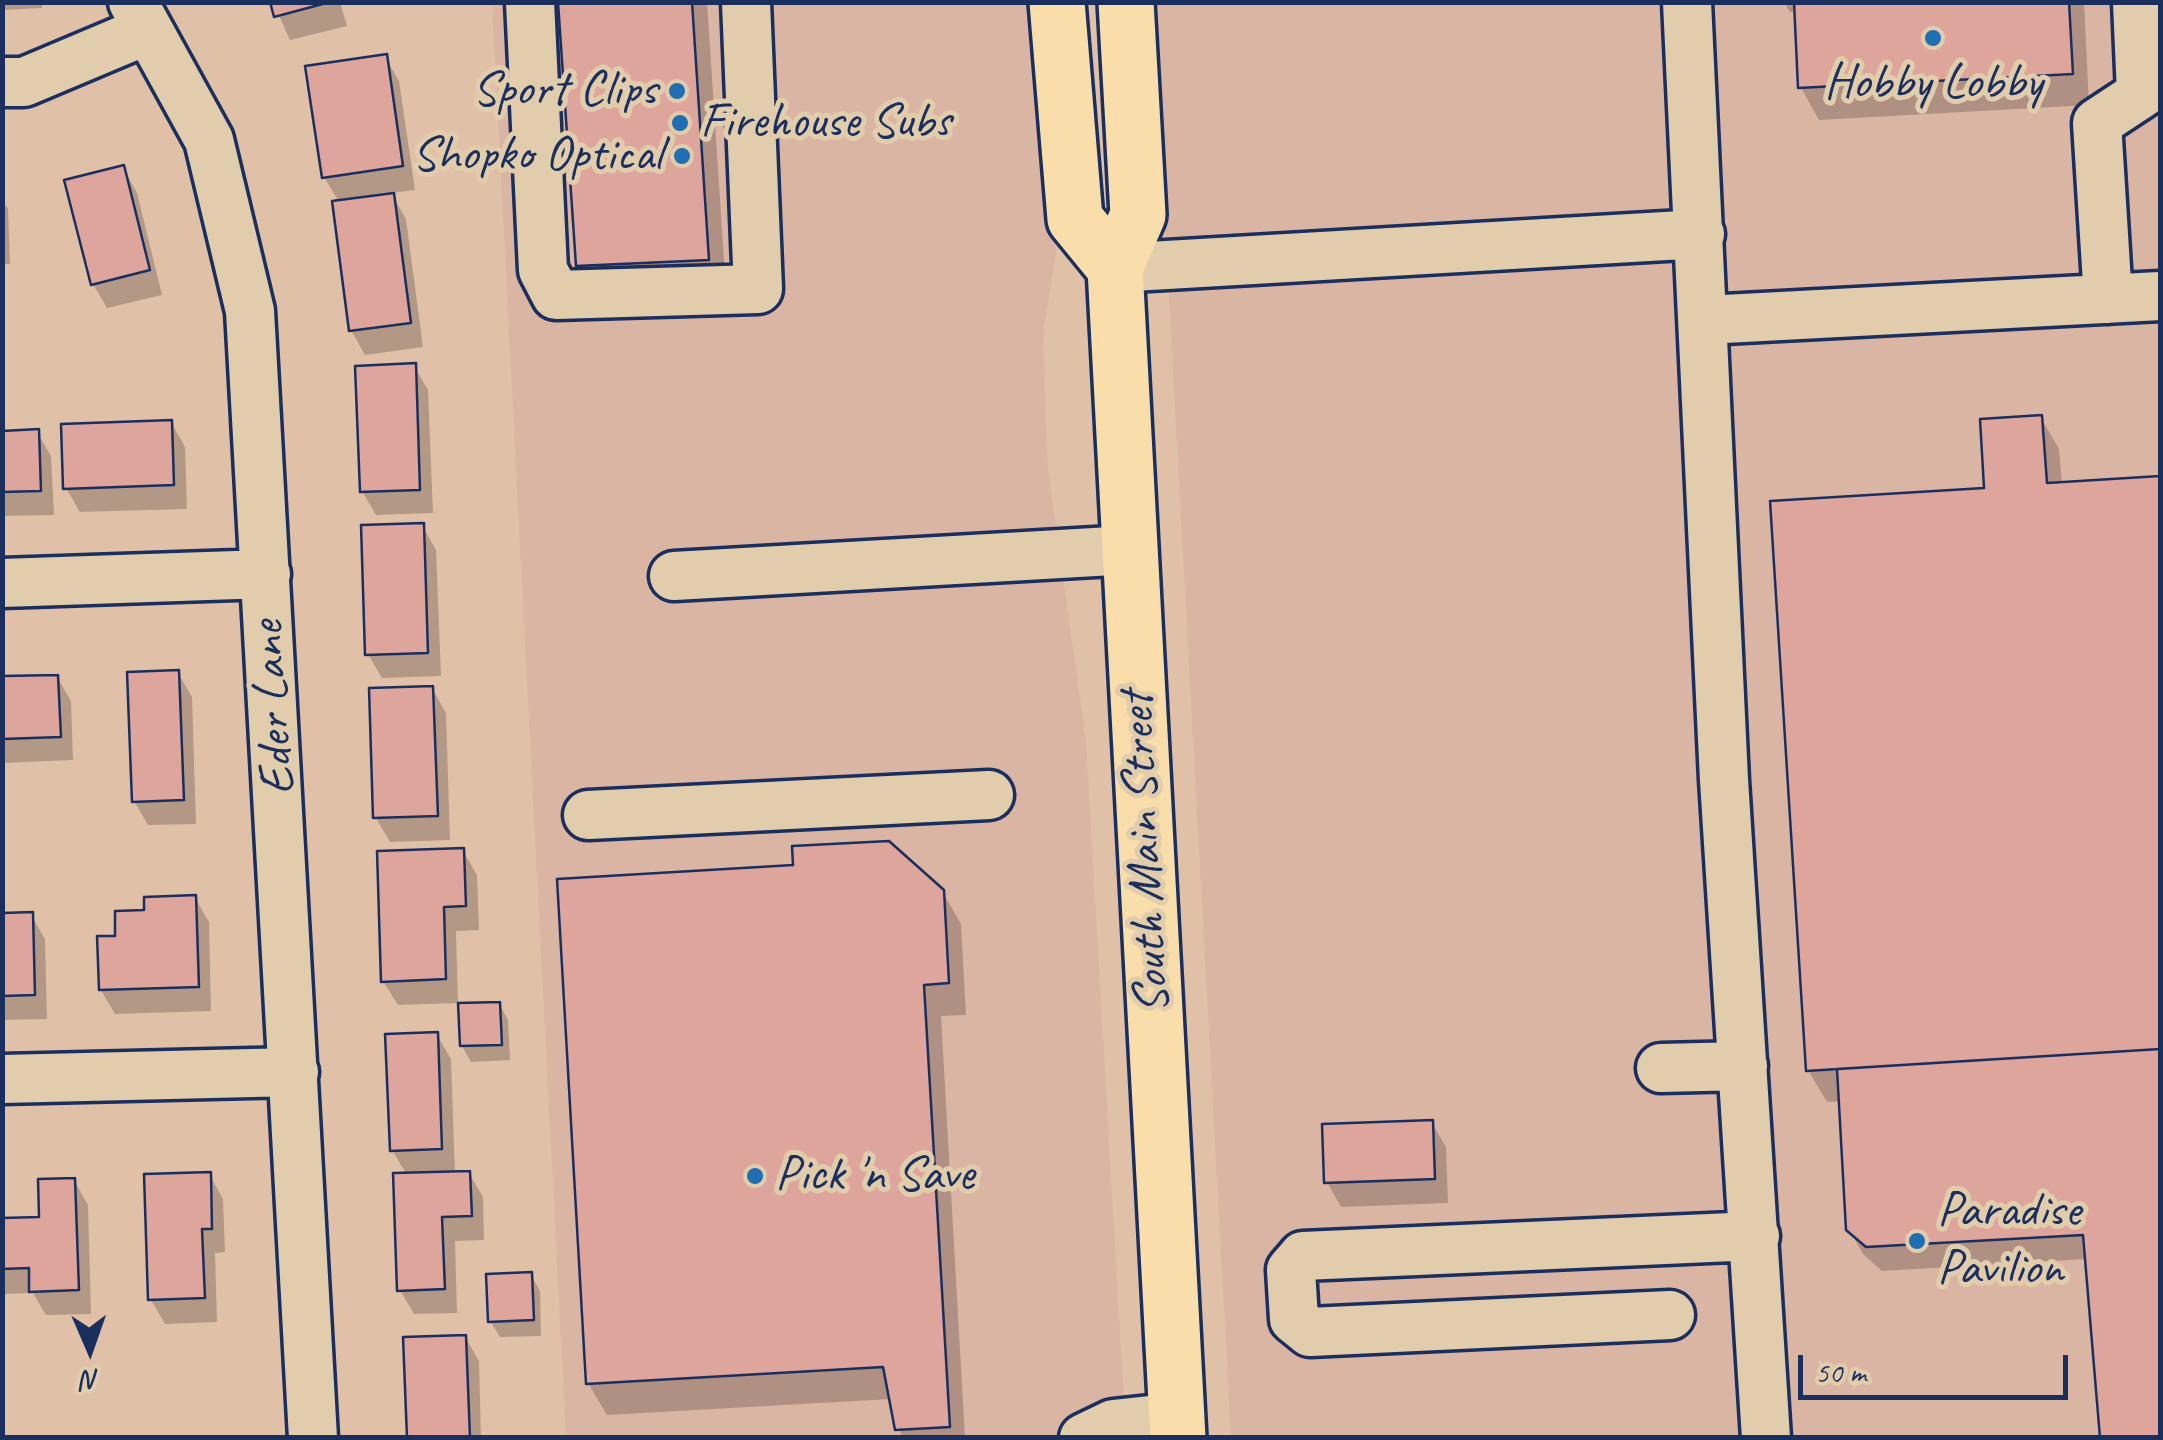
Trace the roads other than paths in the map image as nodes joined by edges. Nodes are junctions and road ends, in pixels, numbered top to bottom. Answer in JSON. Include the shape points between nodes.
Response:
{"nodes":[{"id":1,"x":530,"y":2,"type":"edge"},
{"id":2,"x":746,"y":2,"type":"edge"},
{"id":3,"x":1057,"y":2,"type":"edge"},
{"id":4,"x":1126,"y":2,"type":"edge"},
{"id":5,"x":1687,"y":2,"type":"edge"},
{"id":6,"x":2137,"y":2,"type":"edge"},
{"id":7,"x":139,"y":17,"type":"edge"},
{"id":8,"x":2,"y":82,"type":"edge"},
{"id":9,"x":1700,"y":234,"type":"junction"},
{"id":10,"x":1115,"y":268,"type":"junction"},
{"id":11,"x":2160,"y":296,"type":"edge"},
{"id":12,"x":2108,"y":299,"type":"junction"},
{"id":13,"x":1705,"y":320,"type":"junction"},
{"id":14,"x":1130,"y":550,"type":"junction"},
{"id":15,"x":266,"y":574,"type":"junction"},
{"id":16,"x":674,"y":576,"type":"dead end"},
{"id":17,"x":2,"y":584,"type":"edge"},
{"id":18,"x":989,"y":794,"type":"dead end"},
{"id":19,"x":588,"y":814,"type":"dead end"},
{"id":20,"x":1743,"y":1066,"type":"junction"},
{"id":21,"x":1662,"y":1068,"type":"dead end"},
{"id":22,"x":294,"y":1072,"type":"junction"},
{"id":23,"x":2,"y":1079,"type":"edge"},
{"id":24,"x":1754,"y":1236,"type":"junction"},
{"id":25,"x":1670,"y":1315,"type":"dead end"},
{"id":26,"x":1177,"y":1427,"type":"edge"},
{"id":27,"x":313,"y":1438,"type":"edge"},
{"id":28,"x":1084,"y":1438,"type":"edge"},
{"id":29,"x":1766,"y":1438,"type":"edge"}],
"edges":[{"from":1,"to":2,"type":"street","via":[[543,270],[556,294],[758,289]]},
{"from":3,"to":10,"type":"main road","via":[[1075,219]]},
{"from":4,"to":10,"type":"main road","name":"South Main Street","via":[[1138,215]]},
{"from":5,"to":9,"type":"street"},
{"from":6,"to":12,"type":"street","via":[[2141,94],[2097,123]]},
{"from":7,"to":8,"type":"street","via":[[24,82]]},
{"from":7,"to":15,"type":"street","name":"Eder Lane","via":[[208,140],[236,244],[250,311]]},
{"from":9,"to":10,"type":"street"},
{"from":9,"to":13,"type":"street"},
{"from":10,"to":14,"type":"main road","name":"South Main Street"},
{"from":11,"to":12,"type":"street"},
{"from":12,"to":13,"type":"street"},
{"from":13,"to":20,"type":"street"},
{"from":14,"to":16,"type":"street"},
{"from":14,"to":26,"type":"main road","name":"South Main Street"},
{"from":15,"to":17,"type":"street"},
{"from":15,"to":22,"type":"street","name":"Eder Lane"},
{"from":18,"to":19,"type":"street"},
{"from":20,"to":21,"type":"street"},
{"from":20,"to":24,"type":"street"},
{"from":22,"to":23,"type":"street"},
{"from":22,"to":27,"type":"street","name":"Eder Lane"},
{"from":24,"to":25,"type":"street","via":[[1303,1256],[1291,1270],[1294,1319],[1310,1332]]},
{"from":24,"to":29,"type":"street"},
{"from":26,"to":28,"type":"street","via":[[1113,1424]]}]}
